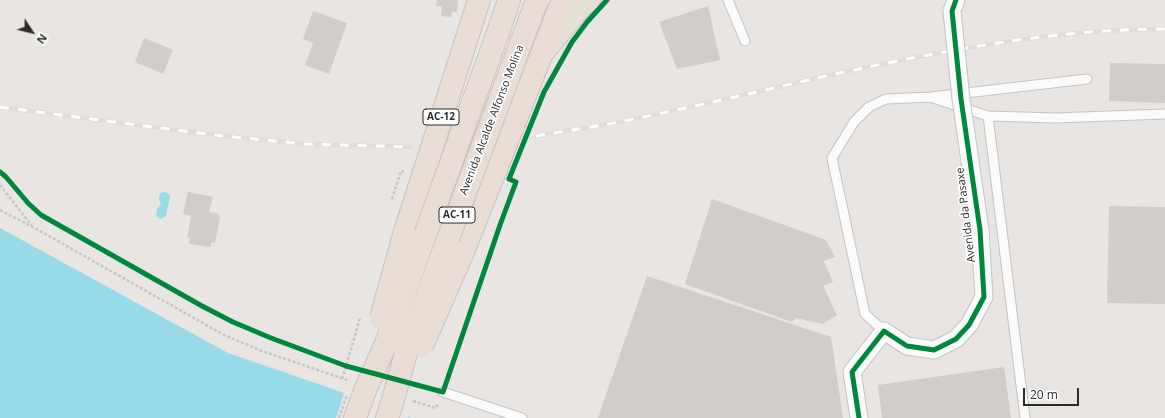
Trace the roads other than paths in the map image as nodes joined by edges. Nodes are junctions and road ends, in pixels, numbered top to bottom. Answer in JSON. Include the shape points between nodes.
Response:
{"nodes":[{"id":1,"x":479,"y":0,"type":"edge"},
{"id":2,"x":509,"y":0,"type":"edge"},
{"id":3,"x":537,"y":0,"type":"edge"},
{"id":4,"x":563,"y":0,"type":"edge"},
{"id":5,"x":588,"y":0,"type":"edge"},
{"id":6,"x":728,"y":0,"type":"edge"},
{"id":7,"x":954,"y":6,"type":"edge"},
{"id":8,"x":744,"y":41,"type":"dead end"},
{"id":9,"x":541,"y":56,"type":"junction"},
{"id":10,"x":1087,"y":78,"type":"dead end"},
{"id":11,"x":931,"y":97,"type":"junction"},
{"id":12,"x":1165,"y":114,"type":"edge"},
{"id":13,"x":988,"y":116,"type":"junction"},
{"id":14,"x":884,"y":331,"type":"junction"},
{"id":15,"x":357,"y":384,"type":"junction"},
{"id":16,"x":443,"y":392,"type":"road end"},
{"id":17,"x":396,"y":406,"type":"edge"},
{"id":18,"x":355,"y":418,"type":"edge"},
{"id":19,"x":522,"y":418,"type":"edge"},
{"id":20,"x":859,"y":418,"type":"edge"},
{"id":21,"x":1025,"y":418,"type":"edge"}],
"edges":[{"from":1,"to":15,"type":"highway","number":"AC-12","bridge":true,"via":[[404,235],[375,338]]},
{"from":2,"to":15,"type":"highway","name":"Avenida Alcalde Alfonso Molina","number":"AC-11","bridge":true,"via":[[385,346]]},
{"from":3,"to":17,"type":"highway","name":"Avenida Alcalde Alfonso Molina","number":"AC-11","bridge":true,"via":[[407,349]]},
{"from":4,"to":9,"type":"highway","number":"AC-11"},
{"from":5,"to":9,"type":"main road"},
{"from":6,"to":8,"type":"lane"},
{"from":7,"to":14,"type":"street","name":"Avenida da Pasaxe","bridge":true,"via":[[961,99],[980,230],[984,297],[969,325],[956,339],[934,350],[907,346]]},
{"from":9,"to":17,"type":"highway","number":"AC-11","bridge":true,"via":[[464,252]]},
{"from":10,"to":11,"type":"lane"},
{"from":11,"to":13,"type":"lane"},
{"from":11,"to":14,"type":"lane","via":[[886,99],[869,108],[854,122],[832,158],[865,314]]},
{"from":12,"to":13,"type":"lane","via":[[1055,118]]},
{"from":13,"to":21,"type":"lane"},
{"from":14,"to":20,"type":"street","via":[[852,372]]},
{"from":15,"to":18,"type":"highway","number":"AC-12"},
{"from":16,"to":19,"type":"lane"}]}
